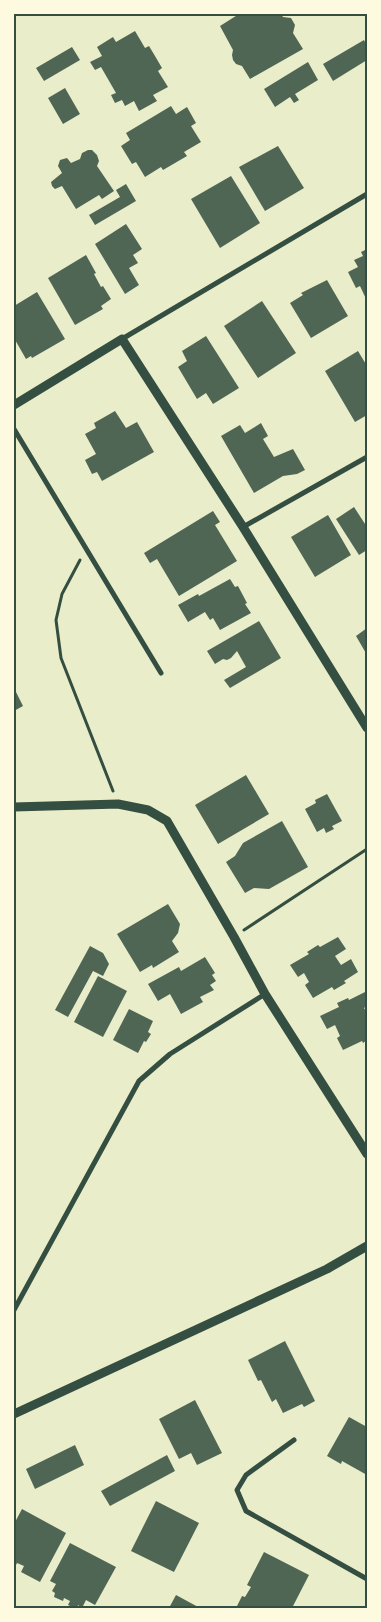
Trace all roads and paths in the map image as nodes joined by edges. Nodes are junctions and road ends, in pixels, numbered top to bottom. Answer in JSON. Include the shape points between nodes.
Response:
{"nodes":[{"id":1,"x":367,"y":194,"type":"edge"},
{"id":2,"x":122,"y":339,"type":"junction"},
{"id":3,"x":14,"y":405,"type":"edge"},
{"id":4,"x":14,"y":429,"type":"edge"},
{"id":5,"x":367,"y":457,"type":"edge"},
{"id":6,"x":243,"y":527,"type":"junction"},
{"id":7,"x":86,"y":549,"type":"junction"},
{"id":8,"x":161,"y":672,"type":"dead end"},
{"id":9,"x":367,"y":728,"type":"edge"},
{"id":10,"x":118,"y":804,"type":"junction"},
{"id":11,"x":15,"y":808,"type":"edge"},
{"id":12,"x":367,"y":849,"type":"edge"},
{"id":13,"x":234,"y":936,"type":"junction"},
{"id":14,"x":266,"y":994,"type":"junction"},
{"id":15,"x":367,"y":1154,"type":"edge"},
{"id":16,"x":367,"y":1246,"type":"edge"},
{"id":17,"x":14,"y":1310,"type":"edge"},
{"id":18,"x":14,"y":1414,"type":"edge"},
{"id":19,"x":294,"y":1440,"type":"dead end"},
{"id":20,"x":367,"y":1579,"type":"edge"}],
"edges":[{"from":1,"to":2,"type":"street"},
{"from":2,"to":3,"type":"street"},
{"from":2,"to":6,"type":"street"},
{"from":4,"to":7,"type":"street"},
{"from":5,"to":6,"type":"street"},
{"from":6,"to":9,"type":"street"},
{"from":7,"to":8,"type":"street"},
{"from":7,"to":10,"type":"path","via":[[62,594],[56,620],[61,658]]},
{"from":10,"to":11,"type":"street"},
{"from":10,"to":13,"type":"street","via":[[148,810],[166,821]]},
{"from":12,"to":13,"type":"path"},
{"from":13,"to":14,"type":"street"},
{"from":14,"to":15,"type":"street"},
{"from":14,"to":17,"type":"street","via":[[170,1054],[139,1081]]},
{"from":16,"to":18,"type":"street","via":[[327,1269]]},
{"from":19,"to":20,"type":"street","via":[[246,1476],[237,1490],[246,1511]]}]}
